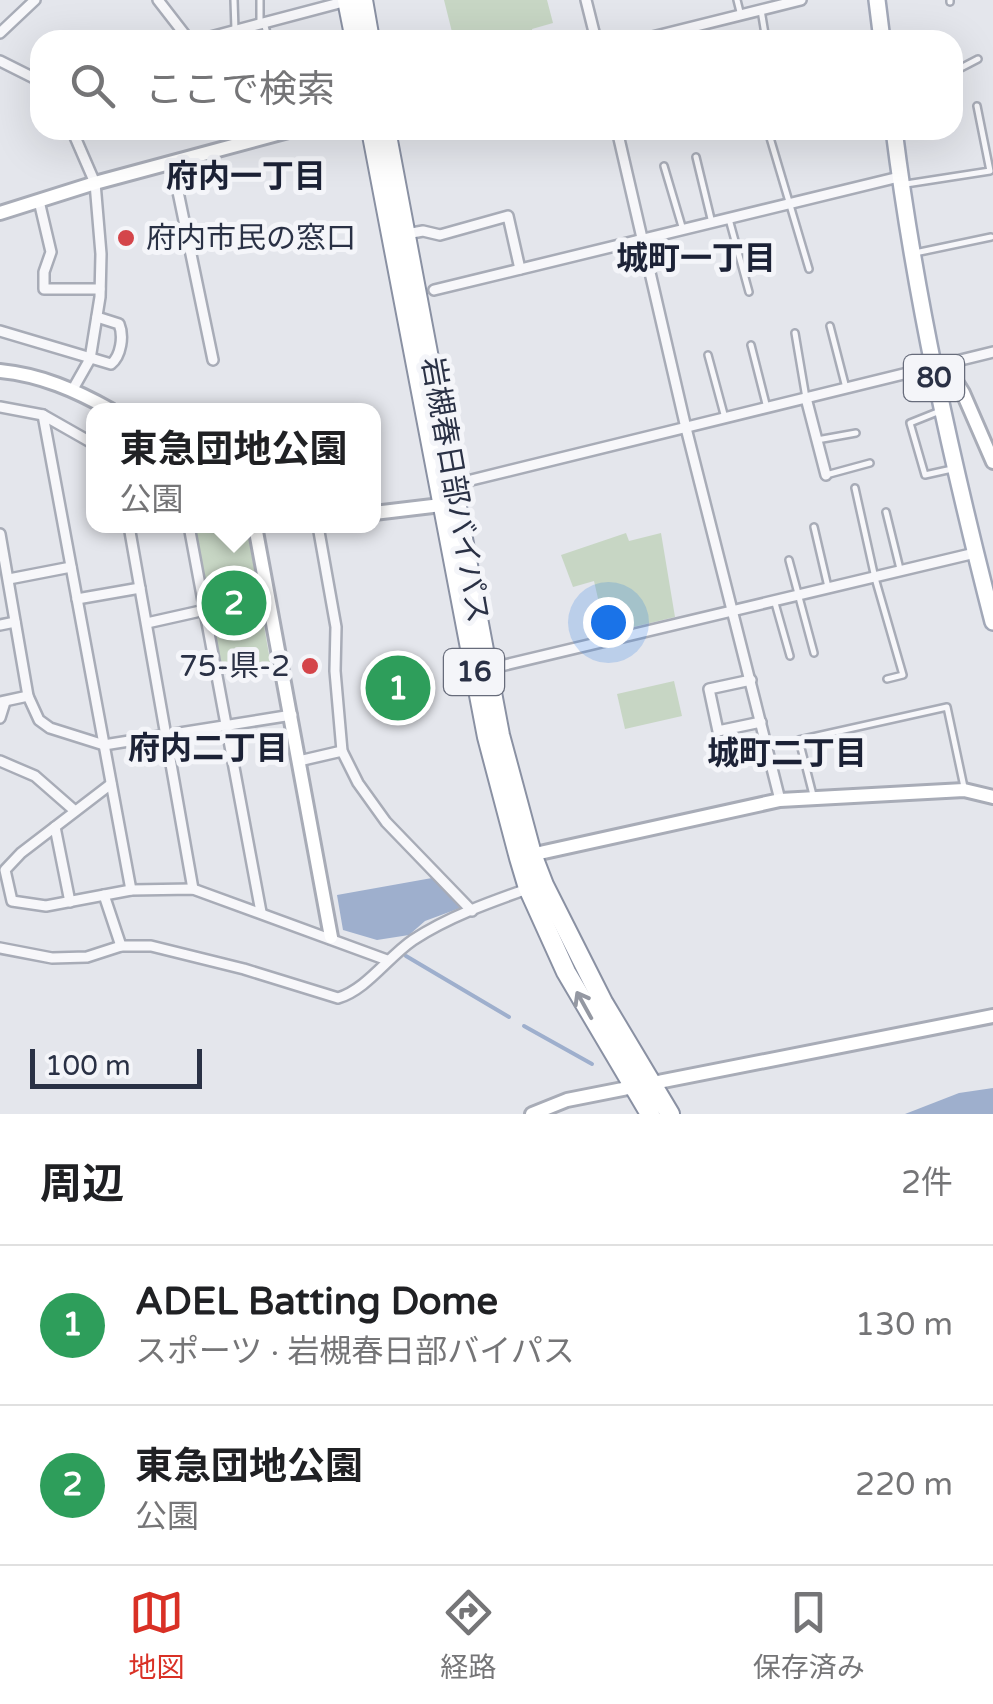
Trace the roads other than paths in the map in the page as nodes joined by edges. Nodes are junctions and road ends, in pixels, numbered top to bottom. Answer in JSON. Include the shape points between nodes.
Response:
{"nodes":[{"id":1,"x":34,"y":0,"type":"edge"},
{"id":2,"x":158,"y":0,"type":"edge"},
{"id":3,"x":234,"y":0,"type":"edge"},
{"id":4,"x":260,"y":0,"type":"edge"},
{"id":5,"x":349,"y":0,"type":"edge"},
{"id":6,"x":363,"y":0,"type":"edge"},
{"id":7,"x":586,"y":0,"type":"edge"},
{"id":8,"x":737,"y":0,"type":"edge"},
{"id":9,"x":802,"y":0,"type":"edge"},
{"id":10,"x":877,"y":0,"type":"edge"},
{"id":11,"x":762,"y":10,"type":"junction"},
{"id":12,"x":741,"y":16,"type":"junction"},
{"id":13,"x":262,"y":24,"type":"junction"},
{"id":14,"x":181,"y":30,"type":"edge"},
{"id":15,"x":234,"y":30,"type":"joint"},
{"id":16,"x":265,"y":30,"type":"edge"},
{"id":17,"x":354,"y":30,"type":"edge"},
{"id":18,"x":368,"y":30,"type":"edge"},
{"id":19,"x":594,"y":30,"type":"edge"},
{"id":20,"x":696,"y":30,"type":"edge"},
{"id":21,"x":765,"y":30,"type":"edge"},
{"id":22,"x":881,"y":30,"type":"edge"},
{"id":23,"x":0,"y":33,"type":"edge"},
{"id":24,"x":978,"y":59,"type":"dead end"},
{"id":25,"x":0,"y":61,"type":"edge"},
{"id":26,"x":963,"y":67,"type":"edge"},
{"id":27,"x":30,"y":77,"type":"edge"},
{"id":28,"x":977,"y":106,"type":"dead end"},
{"id":29,"x":76,"y":140,"type":"edge"},
{"id":30,"x":236,"y":140,"type":"edge"},
{"id":31,"x":256,"y":140,"type":"edge"},
{"id":32,"x":374,"y":140,"type":"edge"},
{"id":33,"x":388,"y":140,"type":"edge"},
{"id":34,"x":619,"y":140,"type":"edge"},
{"id":35,"x":771,"y":140,"type":"edge"},
{"id":36,"x":895,"y":140,"type":"edge"},
{"id":37,"x":238,"y":145,"type":"junction"},
{"id":38,"x":696,"y":158,"type":"dead end"},
{"id":39,"x":172,"y":163,"type":"junction"},
{"id":40,"x":664,"y":166,"type":"dead end"},
{"id":41,"x":900,"y":181,"type":"junction"},
{"id":42,"x":94,"y":183,"type":"junction"},
{"id":43,"x":39,"y":201,"type":"junction"},
{"id":44,"x":792,"y":204,"type":"junction"},
{"id":45,"x":0,"y":213,"type":"edge"},
{"id":46,"x":729,"y":219,"type":"junction"},
{"id":47,"x":712,"y":223,"type":"junction"},
{"id":48,"x":683,"y":230,"type":"junction"},
{"id":49,"x":406,"y":234,"type":"junction"},
{"id":50,"x":991,"y":237,"type":"edge"},
{"id":51,"x":642,"y":239,"type":"junction"},
{"id":52,"x":910,"y":254,"type":"junction"},
{"id":53,"x":809,"y":268,"type":"dead end"},
{"id":54,"x":520,"y":269,"type":"junction"},
{"id":55,"x":100,"y":289,"type":"junction"},
{"id":56,"x":434,"y":290,"type":"dead end"},
{"id":57,"x":750,"y":292,"type":"dead end"},
{"id":58,"x":97,"y":317,"type":"junction"},
{"id":59,"x":830,"y":326,"type":"dead end"},
{"id":60,"x":0,"y":331,"type":"edge"},
{"id":61,"x":794,"y":334,"type":"dead end"},
{"id":62,"x":752,"y":345,"type":"dead end"},
{"id":63,"x":993,"y":352,"type":"edge"},
{"id":64,"x":708,"y":355,"type":"dead end"},
{"id":65,"x":90,"y":359,"type":"junction"},
{"id":66,"x":212,"y":360,"type":"dead end"},
{"id":67,"x":938,"y":365,"type":"junction"},
{"id":68,"x":0,"y":371,"type":"edge"},
{"id":69,"x":846,"y":388,"type":"junction"},
{"id":70,"x":73,"y":389,"type":"junction"},
{"id":71,"x":806,"y":398,"type":"junction"},
{"id":72,"x":98,"y":403,"type":"edge"},
{"id":73,"x":0,"y":407,"type":"edge"},
{"id":74,"x":767,"y":408,"type":"junction"},
{"id":75,"x":942,"y":411,"type":"junction"},
{"id":76,"x":43,"y":415,"type":"junction"},
{"id":77,"x":725,"y":418,"type":"junction"},
{"id":78,"x":686,"y":428,"type":"junction"},
{"id":79,"x":856,"y":432,"type":"dead end"},
{"id":80,"x":86,"y":439,"type":"edge"},
{"id":81,"x":818,"y":440,"type":"junction"},
{"id":82,"x":870,"y":462,"type":"dead end"},
{"id":83,"x":993,"y":462,"type":"edge"},
{"id":84,"x":954,"y":468,"type":"junction"},
{"id":85,"x":826,"y":475,"type":"joint"},
{"id":86,"x":454,"y":484,"type":"junction"},
{"id":87,"x":854,"y":488,"type":"dead end"},
{"id":88,"x":441,"y":504,"type":"junction"},
{"id":89,"x":381,"y":512,"type":"edge"},
{"id":90,"x":886,"y":512,"type":"dead end"},
{"id":91,"x":814,"y":526,"type":"dead end"},
{"id":92,"x":131,"y":533,"type":"edge"},
{"id":93,"x":190,"y":533,"type":"edge"},
{"id":94,"x":252,"y":533,"type":"edge"},
{"id":95,"x":319,"y":533,"type":"edge"},
{"id":96,"x":1,"y":540,"type":"edge"},
{"id":97,"x":975,"y":553,"type":"junction"},
{"id":98,"x":788,"y":560,"type":"dead end"},
{"id":99,"x":71,"y":566,"type":"junction"},
{"id":100,"x":901,"y":572,"type":"junction"},
{"id":101,"x":875,"y":578,"type":"junction"},
{"id":102,"x":9,"y":579,"type":"junction"},
{"id":103,"x":140,"y":588,"type":"junction"},
{"id":104,"x":828,"y":590,"type":"junction"},
{"id":105,"x":797,"y":598,"type":"junction"},
{"id":106,"x":77,"y":599,"type":"junction"},
{"id":107,"x":775,"y":603,"type":"junction"},
{"id":108,"x":205,"y":610,"type":"junction"},
{"id":109,"x":735,"y":613,"type":"junction"},
{"id":110,"x":15,"y":622,"type":"junction"},
{"id":111,"x":146,"y":622,"type":"junction"},
{"id":112,"x":993,"y":622,"type":"edge"},
{"id":113,"x":0,"y":625,"type":"edge"},
{"id":114,"x":814,"y":653,"type":"dead end"},
{"id":115,"x":790,"y":656,"type":"dead end"},
{"id":116,"x":488,"y":670,"type":"junction"},
{"id":117,"x":886,"y":679,"type":"dead end"},
{"id":118,"x":751,"y":680,"type":"junction"},
{"id":119,"x":28,"y":696,"type":"junction"},
{"id":120,"x":2,"y":702,"type":"edge"},
{"id":121,"x":292,"y":716,"type":"junction"},
{"id":122,"x":0,"y":718,"type":"edge"},
{"id":123,"x":761,"y":722,"type":"junction"},
{"id":124,"x":227,"y":727,"type":"junction"},
{"id":125,"x":166,"y":736,"type":"junction"},
{"id":126,"x":104,"y":746,"type":"junction"},
{"id":127,"x":342,"y":751,"type":"junction"},
{"id":128,"x":0,"y":761,"type":"edge"},
{"id":129,"x":299,"y":761,"type":"junction"},
{"id":130,"x":111,"y":784,"type":"junction"},
{"id":131,"x":964,"y":790,"type":"junction"},
{"id":132,"x":813,"y":798,"type":"junction"},
{"id":133,"x":993,"y":798,"type":"edge"},
{"id":134,"x":780,"y":800,"type":"junction"},
{"id":135,"x":74,"y":811,"type":"junction"},
{"id":136,"x":55,"y":827,"type":"junction"},
{"id":137,"x":526,"y":856,"type":"junction"},
{"id":138,"x":536,"y":886,"type":"junction"},
{"id":139,"x":193,"y":889,"type":"junction"},
{"id":140,"x":131,"y":890,"type":"junction"},
{"id":141,"x":104,"y":895,"type":"junction"},
{"id":142,"x":70,"y":902,"type":"junction"},
{"id":143,"x":472,"y":911,"type":"junction"},
{"id":144,"x":260,"y":912,"type":"junction"},
{"id":145,"x":331,"y":936,"type":"junction"},
{"id":146,"x":122,"y":946,"type":"junction"},
{"id":147,"x":0,"y":948,"type":"edge"},
{"id":148,"x":387,"y":960,"type":"junction"},
{"id":149,"x":993,"y":1016,"type":"edge"},
{"id":150,"x":644,"y":1086,"type":"junction"},
{"id":151,"x":532,"y":1114,"type":"edge"},
{"id":152,"x":650,"y":1114,"type":"edge"},
{"id":153,"x":670,"y":1114,"type":"edge"}],
"edges":[{"from":1,"to":23,"type":"street"},
{"from":2,"to":14,"type":"street"},
{"from":3,"to":15,"type":"lane"},
{"from":4,"to":13,"type":"lane"},
{"from":5,"to":13,"type":"street"},
{"from":5,"to":17,"type":"highway"},
{"from":6,"to":18,"type":"highway"},
{"from":7,"to":19,"type":"street"},
{"from":8,"to":12,"type":"lane"},
{"from":9,"to":11,"type":"street"},
{"from":10,"to":22,"type":"main road"},
{"from":11,"to":12,"type":"street"},
{"from":11,"to":21,"type":"lane"},
{"from":12,"to":20,"type":"street"},
{"from":13,"to":15,"type":"street"},
{"from":13,"to":16,"type":"lane"},
{"from":24,"to":26,"type":"lane"},
{"from":25,"to":27,"type":"street"},
{"from":28,"to":41,"type":"lane","via":[[990,171]]},
{"from":29,"to":42,"type":"street"},
{"from":30,"to":37,"type":"lane"},
{"from":31,"to":37,"type":"street"},
{"from":32,"to":88,"type":"highway","name":"岩槻春日部バイパス","number":"16"},
{"from":33,"to":49,"type":"highway","name":"岩槻春日部バイパス","number":"16"},
{"from":34,"to":51,"type":"street"},
{"from":35,"to":44,"type":"lane"},
{"from":36,"to":41,"type":"main road","number":"80"},
{"from":37,"to":39,"type":"street"},
{"from":38,"to":47,"type":"lane"},
{"from":39,"to":42,"type":"street"},
{"from":39,"to":66,"type":"street"},
{"from":40,"to":48,"type":"lane"},
{"from":41,"to":44,"type":"street"},
{"from":41,"to":52,"type":"main road","number":"80"},
{"from":42,"to":43,"type":"street"},
{"from":42,"to":55,"type":"street"},
{"from":43,"to":45,"type":"street"},
{"from":43,"to":55,"type":"street","via":[[52,252],[44,289]]},
{"from":44,"to":46,"type":"street"},
{"from":44,"to":53,"type":"lane"},
{"from":46,"to":47,"type":"street"},
{"from":46,"to":57,"type":"lane"},
{"from":47,"to":48,"type":"street"},
{"from":48,"to":51,"type":"street"},
{"from":49,"to":54,"type":"street","via":[[440,235],[508,216]]},
{"from":49,"to":86,"type":"highway","name":"岩槻春日部バイパス","number":"16"},
{"from":50,"to":52,"type":"lane"},
{"from":51,"to":54,"type":"street"},
{"from":51,"to":78,"type":"street"},
{"from":52,"to":67,"type":"main road","number":"80"},
{"from":54,"to":56,"type":"street"},
{"from":55,"to":58,"type":"street"},
{"from":58,"to":65,"type":"street"},
{"from":58,"to":65,"type":"street","via":[[119,324],[123,334],[116,361]]},
{"from":59,"to":69,"type":"lane"},
{"from":60,"to":65,"type":"street"},
{"from":61,"to":71,"type":"lane"},
{"from":62,"to":74,"type":"lane"},
{"from":63,"to":67,"type":"street"},
{"from":64,"to":77,"type":"lane"},
{"from":65,"to":70,"type":"street"},
{"from":67,"to":69,"type":"street"},
{"from":67,"to":75,"type":"main road","number":"80"},
{"from":67,"to":83,"type":"street","via":[[962,393]]},
{"from":68,"to":70,"type":"street"},
{"from":69,"to":71,"type":"street"},
{"from":70,"to":72,"type":"street"},
{"from":71,"to":74,"type":"street"},
{"from":71,"to":81,"type":"street"},
{"from":73,"to":76,"type":"street"},
{"from":74,"to":77,"type":"street"},
{"from":75,"to":84,"type":"main road","number":"80"},
{"from":75,"to":84,"type":"lane","via":[[910,423],[924,475]]},
{"from":76,"to":80,"type":"street"},
{"from":76,"to":99,"type":"street"},
{"from":77,"to":78,"type":"street"},
{"from":78,"to":86,"type":"street"},
{"from":78,"to":109,"type":"street"},
{"from":79,"to":81,"type":"lane"},
{"from":81,"to":85,"type":"street"},
{"from":82,"to":85,"type":"lane"},
{"from":84,"to":97,"type":"main road","number":"80"},
{"from":86,"to":116,"type":"highway","name":"岩槻春日部バイパス","number":"16"},
{"from":87,"to":101,"type":"lane"},
{"from":88,"to":89,"type":"street"},
{"from":88,"to":137,"type":"highway","name":"岩槻春日部バイパス","number":"16","via":[[487,737]]},
{"from":90,"to":100,"type":"lane"},
{"from":91,"to":104,"type":"lane"},
{"from":92,"to":103,"type":"street"},
{"from":93,"to":108,"type":"street"},
{"from":94,"to":121,"type":"street"},
{"from":95,"to":127,"type":"street","via":[[336,628]]},
{"from":96,"to":102,"type":"street"},
{"from":97,"to":100,"type":"street"},
{"from":97,"to":112,"type":"main road","number":"80"},
{"from":98,"to":105,"type":"lane"},
{"from":99,"to":102,"type":"street"},
{"from":99,"to":106,"type":"street"},
{"from":100,"to":101,"type":"street"},
{"from":101,"to":104,"type":"street"},
{"from":101,"to":117,"type":"lane","via":[[903,675]]},
{"from":102,"to":110,"type":"street"},
{"from":103,"to":106,"type":"street"},
{"from":103,"to":111,"type":"street"},
{"from":104,"to":105,"type":"street"},
{"from":105,"to":107,"type":"street"},
{"from":105,"to":114,"type":"lane"},
{"from":106,"to":126,"type":"street"},
{"from":107,"to":109,"type":"street"},
{"from":107,"to":115,"type":"lane"},
{"from":108,"to":111,"type":"street"},
{"from":108,"to":124,"type":"street"},
{"from":109,"to":116,"type":"street"},
{"from":109,"to":118,"type":"street"},
{"from":110,"to":113,"type":"street"},
{"from":110,"to":119,"type":"street"},
{"from":111,"to":125,"type":"street"},
{"from":116,"to":137,"type":"highway","name":"岩槻春日部バイパス","number":"16"},
{"from":118,"to":123,"type":"street"},
{"from":118,"to":123,"type":"street","via":[[709,688],[718,731]]},
{"from":119,"to":120,"type":"street"},
{"from":119,"to":126,"type":"street","via":[[50,728]]},
{"from":120,"to":122,"type":"street"},
{"from":121,"to":124,"type":"street"},
{"from":121,"to":129,"type":"street"},
{"from":123,"to":134,"type":"street"},
{"from":124,"to":125,"type":"street"},
{"from":124,"to":144,"type":"street"},
{"from":125,"to":126,"type":"street"},
{"from":125,"to":139,"type":"street"},
{"from":126,"to":130,"type":"street"},
{"from":127,"to":129,"type":"street"},
{"from":127,"to":143,"type":"street","via":[[386,822]]},
{"from":128,"to":135,"type":"street","via":[[35,776]]},
{"from":129,"to":145,"type":"street"},
{"from":130,"to":135,"type":"street"},
{"from":130,"to":140,"type":"street"},
{"from":131,"to":132,"type":"street"},
{"from":131,"to":132,"type":"lane","via":[[947,707],[800,740]]},
{"from":131,"to":133,"type":"street"},
{"from":132,"to":134,"type":"street"},
{"from":134,"to":137,"type":"street"},
{"from":135,"to":136,"type":"street"},
{"from":136,"to":142,"type":"street"},
{"from":136,"to":142,"type":"street","via":[[5,870],[12,902]]},
{"from":137,"to":138,"type":"highway","name":"岩槻春日部バイパス","number":"16"},
{"from":138,"to":143,"type":"street"},
{"from":138,"to":150,"type":"highway","name":"岩槻春日部バイパス","number":"16","via":[[566,972]]},
{"from":139,"to":140,"type":"street"},
{"from":139,"to":144,"type":"street"},
{"from":140,"to":141,"type":"street"},
{"from":141,"to":142,"type":"street"},
{"from":141,"to":146,"type":"street"},
{"from":143,"to":148,"type":"street"},
{"from":144,"to":145,"type":"street"},
{"from":145,"to":148,"type":"street"},
{"from":146,"to":147,"type":"street","via":[[52,958]]},
{"from":146,"to":148,"type":"street","via":[[150,946],[338,998]]},
{"from":149,"to":150,"type":"street"},
{"from":150,"to":151,"type":"street","via":[[567,1100]]},
{"from":150,"to":152,"type":"highway","name":"岩槻春日部バイパス","number":"16"},
{"from":150,"to":153,"type":"highway","name":"岩槻春日部バイパス","number":"16"}]}
